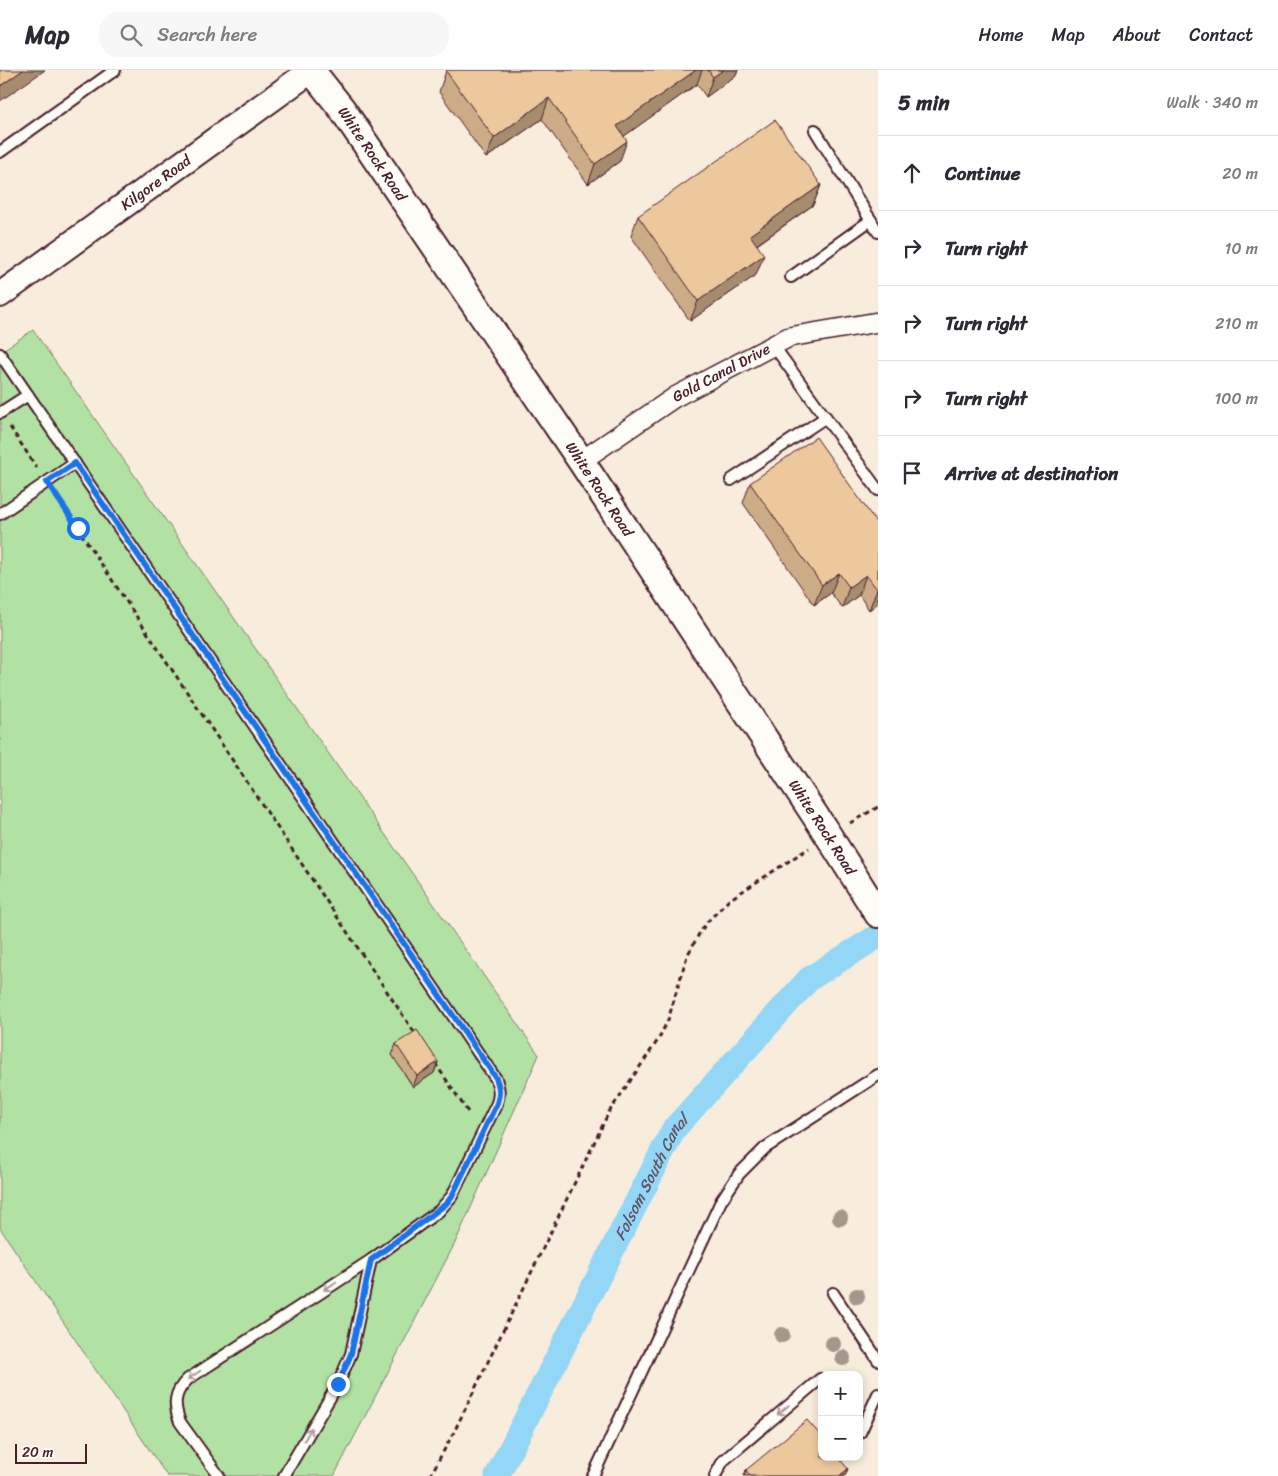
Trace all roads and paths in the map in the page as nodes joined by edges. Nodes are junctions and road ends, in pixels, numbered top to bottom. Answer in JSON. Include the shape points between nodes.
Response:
{"nodes":[{"id":1,"x":115,"y":70,"type":"edge"},
{"id":2,"x":311,"y":70,"type":"edge"},
{"id":3,"x":815,"y":130,"type":"dead end"},
{"id":4,"x":0,"y":152,"type":"edge"},
{"id":5,"x":871,"y":220,"type":"junction"},
{"id":6,"x":878,"y":232,"type":"edge"},
{"id":7,"x":791,"y":277,"type":"dead end"},
{"id":8,"x":0,"y":295,"type":"edge"},
{"id":9,"x":878,"y":322,"type":"edge"},
{"id":10,"x":774,"y":344,"type":"junction"},
{"id":11,"x":0,"y":354,"type":"edge"},
{"id":12,"x":28,"y":394,"type":"junction"},
{"id":13,"x":0,"y":413,"type":"edge"},
{"id":14,"x":826,"y":417,"type":"junction"},
{"id":15,"x":581,"y":461,"type":"junction"},
{"id":16,"x":75,"y":463,"type":"junction"},
{"id":17,"x":731,"y":480,"type":"dead end"},
{"id":18,"x":47,"y":482,"type":"junction"},
{"id":19,"x":878,"y":490,"type":"edge"},
{"id":20,"x":0,"y":514,"type":"edge"},
{"id":21,"x":878,"y":807,"type":"edge"},
{"id":22,"x":828,"y":835,"type":"junction"},
{"id":23,"x":878,"y":914,"type":"edge"},
{"id":24,"x":420,"y":1041,"type":"edge"},
{"id":25,"x":431,"y":1057,"type":"edge"},
{"id":26,"x":878,"y":1075,"type":"edge"},
{"id":27,"x":470,"y":1115,"type":"dead end"},
{"id":28,"x":371,"y":1260,"type":"junction"},
{"id":29,"x":833,"y":1293,"type":"dead end"},
{"id":30,"x":878,"y":1360,"type":"edge"},
{"id":31,"x":818,"y":1381,"type":"edge"},
{"id":32,"x":878,"y":1394,"type":"edge"},
{"id":33,"x":863,"y":1427,"type":"edge"},
{"id":34,"x":219,"y":1476,"type":"edge"},
{"id":35,"x":284,"y":1476,"type":"edge"},
{"id":36,"x":430,"y":1476,"type":"edge"},
{"id":37,"x":593,"y":1476,"type":"edge"},
{"id":38,"x":715,"y":1476,"type":"edge"}],
"edges":[{"from":1,"to":4,"type":"lane"},
{"from":2,"to":8,"type":"street","name":"Kilgore Road"},
{"from":2,"to":15,"type":"main road","name":"White Rock Road","via":[[342,109]]},
{"from":3,"to":5,"type":"lane"},
{"from":5,"to":6,"type":"lane"},
{"from":5,"to":7,"type":"lane"},
{"from":9,"to":10,"type":"street","name":"Gold Canal Drive","via":[[789,337]]},
{"from":10,"to":14,"type":"lane"},
{"from":10,"to":15,"type":"street","name":"Gold Canal Drive","via":[[675,397]]},
{"from":11,"to":12,"type":"lane"},
{"from":12,"to":13,"type":"lane"},
{"from":12,"to":16,"type":"lane"},
{"from":13,"to":18,"type":"path"},
{"from":14,"to":17,"type":"lane"},
{"from":14,"to":19,"type":"lane"},
{"from":15,"to":22,"type":"main road","name":"White Rock Road"},
{"from":16,"to":18,"type":"lane"},
{"from":16,"to":28,"type":"lane","via":[[499,1086],[497,1103],[452,1196],[446,1204]]},
{"from":18,"to":20,"type":"lane"},
{"from":18,"to":24,"type":"path"},
{"from":21,"to":22,"type":"path"},
{"from":22,"to":23,"type":"main road","name":"White Rock Road"},
{"from":22,"to":36,"type":"path","via":[[729,900],[699,934],[688,956],[668,1020],[609,1112]]},
{"from":25,"to":27,"type":"path"},
{"from":26,"to":37,"type":"lane","via":[[766,1148],[739,1174],[721,1201]]},
{"from":28,"to":34,"type":"lane","one_way":true,"via":[[182,1385],[174,1402],[180,1422]]},
{"from":35,"to":28,"type":"lane","one_way":true,"via":[[338,1384],[351,1354]]},
{"from":29,"to":30,"type":"lane"},
{"from":31,"to":38,"type":"lane","one_way":true,"via":[[723,1461]]},
{"from":32,"to":33,"type":"lane"}]}
